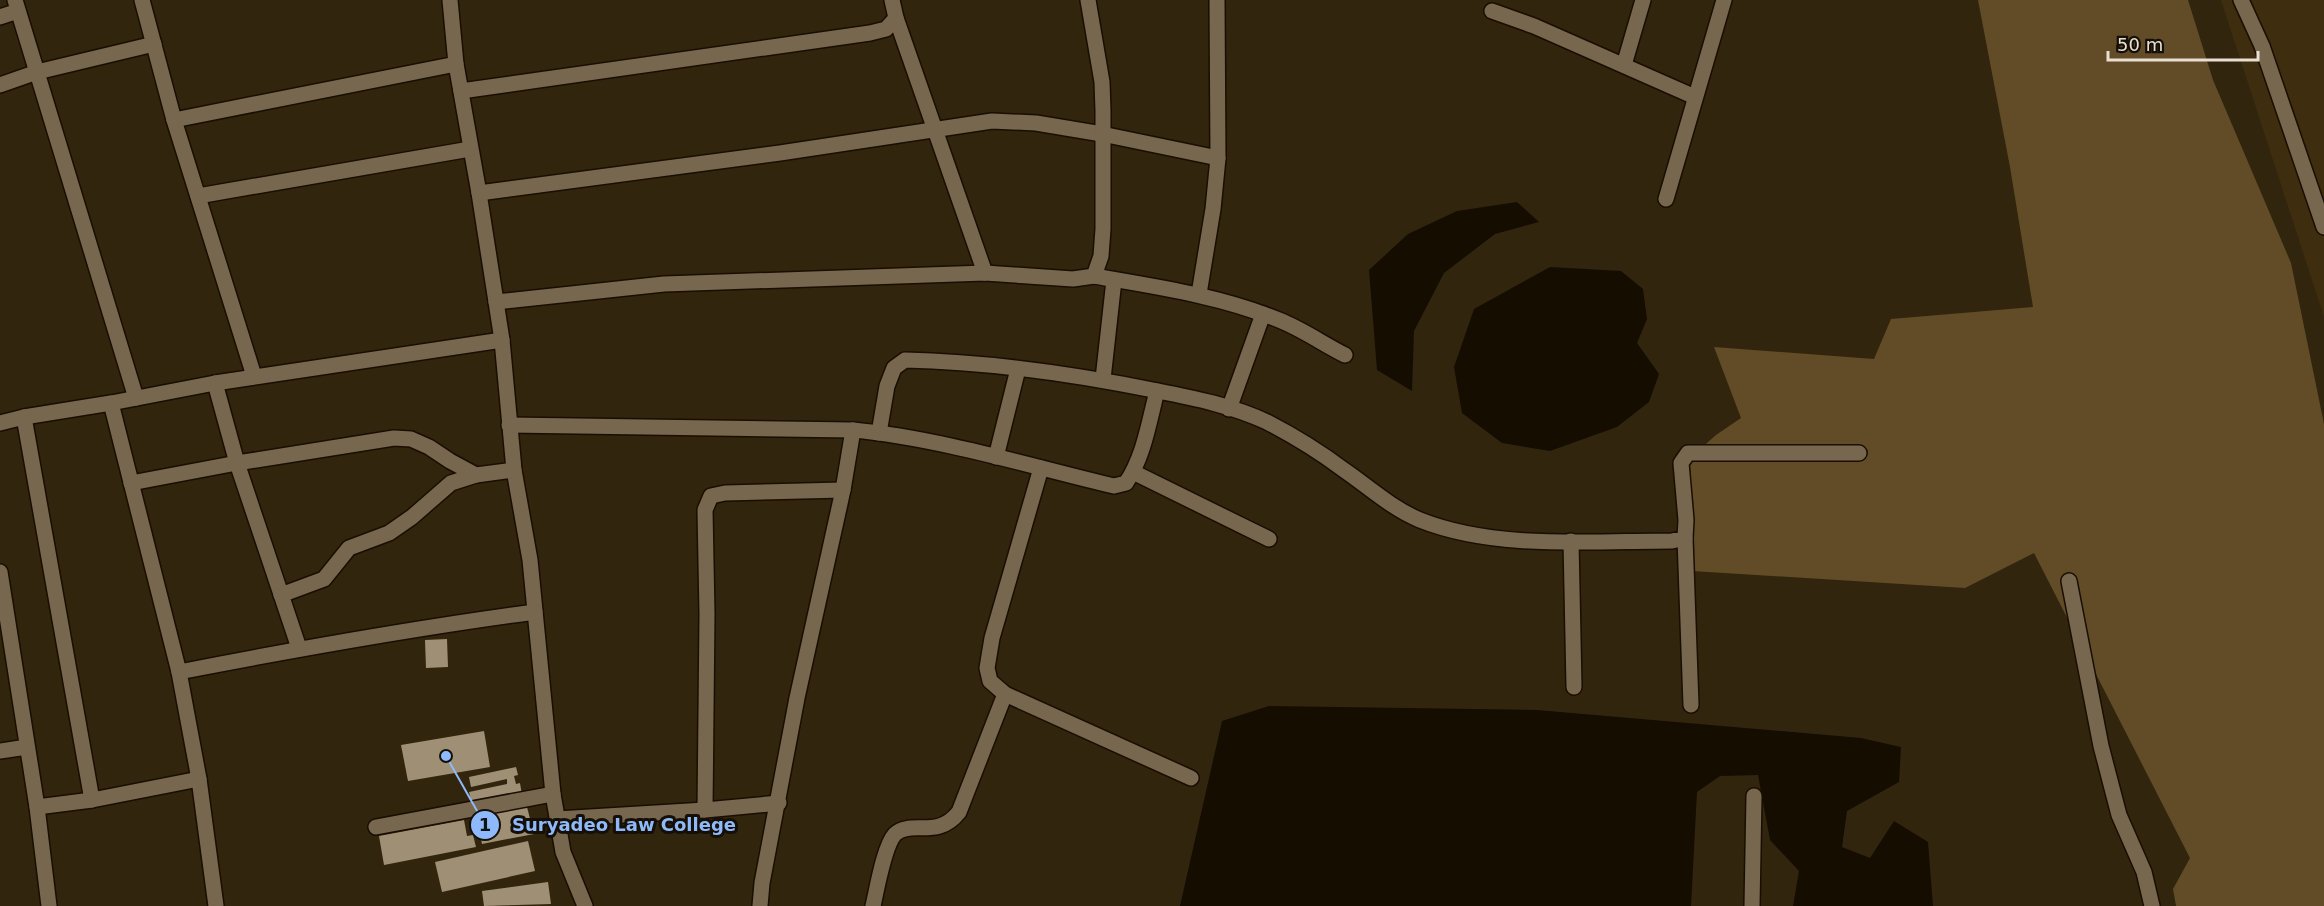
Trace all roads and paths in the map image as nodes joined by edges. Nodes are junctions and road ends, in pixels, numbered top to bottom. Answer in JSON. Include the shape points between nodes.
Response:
{"nodes":[{"id":1,"x":142,"y":0,"type":"edge"},
{"id":2,"x":450,"y":0,"type":"edge"},
{"id":3,"x":892,"y":0,"type":"edge"},
{"id":4,"x":1088,"y":0,"type":"edge"},
{"id":5,"x":1217,"y":0,"type":"edge"},
{"id":6,"x":1643,"y":0,"type":"edge"},
{"id":7,"x":1724,"y":0,"type":"edge"},
{"id":8,"x":2241,"y":0,"type":"edge"},
{"id":9,"x":17,"y":5,"type":"edge"},
{"id":10,"x":1492,"y":11,"type":"dead end"},
{"id":11,"x":0,"y":16,"type":"edge"},
{"id":12,"x":896,"y":18,"type":"junction"},
{"id":13,"x":154,"y":44,"type":"junction"},
{"id":14,"x":456,"y":64,"type":"junction"},
{"id":15,"x":1623,"y":65,"type":"junction"},
{"id":16,"x":37,"y":72,"type":"junction"},
{"id":17,"x":0,"y":85,"type":"edge"},
{"id":18,"x":461,"y":91,"type":"junction"},
{"id":19,"x":1695,"y":97,"type":"junction"},
{"id":20,"x":174,"y":120,"type":"junction"},
{"id":21,"x":936,"y":128,"type":"junction"},
{"id":22,"x":1102,"y":134,"type":"junction"},
{"id":23,"x":470,"y":149,"type":"junction"},
{"id":24,"x":1218,"y":158,"type":"junction"},
{"id":25,"x":480,"y":193,"type":"junction"},
{"id":26,"x":198,"y":196,"type":"junction"},
{"id":27,"x":1666,"y":199,"type":"dead end"},
{"id":28,"x":2324,"y":227,"type":"edge"},
{"id":29,"x":985,"y":273,"type":"junction"},
{"id":30,"x":1094,"y":276,"type":"junction"},
{"id":31,"x":1114,"y":280,"type":"junction"},
{"id":32,"x":1198,"y":294,"type":"junction"},
{"id":33,"x":496,"y":302,"type":"junction"},
{"id":34,"x":1263,"y":314,"type":"junction"},
{"id":35,"x":502,"y":340,"type":"junction"},
{"id":36,"x":1345,"y":355,"type":"dead end"},
{"id":37,"x":1018,"y":369,"type":"junction"},
{"id":38,"x":254,"y":376,"type":"junction"},
{"id":39,"x":1102,"y":379,"type":"junction"},
{"id":40,"x":215,"y":383,"type":"junction"},
{"id":41,"x":1157,"y":391,"type":"junction"},
{"id":42,"x":136,"y":398,"type":"junction"},
{"id":43,"x":111,"y":403,"type":"junction"},
{"id":44,"x":1229,"y":409,"type":"junction"},
{"id":45,"x":24,"y":417,"type":"junction"},
{"id":46,"x":0,"y":423,"type":"edge"},
{"id":47,"x":509,"y":425,"type":"junction"},
{"id":48,"x":853,"y":430,"type":"junction"},
{"id":49,"x":879,"y":433,"type":"junction"},
{"id":50,"x":1859,"y":453,"type":"dead end"},
{"id":51,"x":996,"y":457,"type":"junction"},
{"id":52,"x":237,"y":463,"type":"junction"},
{"id":53,"x":1041,"y":468,"type":"junction"},
{"id":54,"x":514,"y":470,"type":"junction"},
{"id":55,"x":1133,"y":472,"type":"junction"},
{"id":56,"x":476,"y":475,"type":"junction"},
{"id":57,"x":131,"y":483,"type":"junction"},
{"id":58,"x":843,"y":490,"type":"junction"},
{"id":59,"x":1685,"y":538,"type":"junction"},
{"id":60,"x":1269,"y":539,"type":"dead end"},
{"id":61,"x":1571,"y":541,"type":"junction"},
{"id":62,"x":0,"y":572,"type":"edge"},
{"id":63,"x":2070,"y":581,"type":"dead end"},
{"id":64,"x":281,"y":595,"type":"junction"},
{"id":65,"x":535,"y":612,"type":"junction"},
{"id":66,"x":299,"y":648,"type":"junction"},
{"id":67,"x":6,"y":652,"type":"edge"},
{"id":68,"x":179,"y":672,"type":"junction"},
{"id":69,"x":1574,"y":687,"type":"dead end"},
{"id":70,"x":1005,"y":694,"type":"junction"},
{"id":71,"x":1691,"y":705,"type":"dead end"},
{"id":72,"x":27,"y":747,"type":"junction"},
{"id":73,"x":0,"y":751,"type":"edge"},
{"id":74,"x":1191,"y":778,"type":"dead end"},
{"id":75,"x":199,"y":779,"type":"junction"},
{"id":76,"x":553,"y":794,"type":"junction"},
{"id":77,"x":1754,"y":796,"type":"dead end"},
{"id":78,"x":92,"y":801,"type":"junction"},
{"id":79,"x":779,"y":803,"type":"junction"},
{"id":80,"x":37,"y":807,"type":"junction"},
{"id":81,"x":705,"y":810,"type":"junction"},
{"id":82,"x":557,"y":819,"type":"junction"},
{"id":83,"x":376,"y":827,"type":"dead end"},
{"id":84,"x":49,"y":906,"type":"edge"},
{"id":85,"x":216,"y":906,"type":"edge"},
{"id":86,"x":585,"y":906,"type":"edge"},
{"id":87,"x":760,"y":906,"type":"edge"},
{"id":88,"x":873,"y":906,"type":"edge"},
{"id":89,"x":1752,"y":906,"type":"edge"},
{"id":90,"x":2152,"y":906,"type":"edge"}],
"edges":[{"from":1,"to":13,"type":"street"},
{"from":2,"to":14,"type":"street"},
{"from":3,"to":12,"type":"street"},
{"from":4,"to":22,"type":"street","via":[[1102,82]]},
{"from":5,"to":24,"type":"street"},
{"from":6,"to":15,"type":"street"},
{"from":7,"to":19,"type":"street"},
{"from":8,"to":28,"type":"street","via":[[2262,46]]},
{"from":9,"to":11,"type":"street"},
{"from":9,"to":16,"type":"street"},
{"from":10,"to":15,"type":"street"},
{"from":12,"to":18,"type":"street","via":[[886,29],[870,33]]},
{"from":12,"to":21,"type":"street"},
{"from":13,"to":16,"type":"street"},
{"from":13,"to":20,"type":"street"},
{"from":14,"to":18,"type":"street"},
{"from":14,"to":20,"type":"street"},
{"from":15,"to":19,"type":"street"},
{"from":16,"to":17,"type":"street"},
{"from":16,"to":42,"type":"street"},
{"from":18,"to":23,"type":"street"},
{"from":19,"to":27,"type":"street"},
{"from":20,"to":26,"type":"street"},
{"from":21,"to":22,"type":"street","via":[[1011,121]]},
{"from":21,"to":25,"type":"street"},
{"from":21,"to":29,"type":"street"},
{"from":22,"to":24,"type":"street"},
{"from":22,"to":30,"type":"street","via":[[1103,229],[1101,256]]},
{"from":23,"to":25,"type":"street"},
{"from":23,"to":26,"type":"street"},
{"from":24,"to":32,"type":"street"},
{"from":25,"to":33,"type":"street"},
{"from":26,"to":38,"type":"street"},
{"from":29,"to":30,"type":"street","via":[[1073,279]]},
{"from":29,"to":33,"type":"street","via":[[664,284]]},
{"from":30,"to":31,"type":"street"},
{"from":31,"to":32,"type":"street"},
{"from":31,"to":39,"type":"street"},
{"from":32,"to":34,"type":"street"},
{"from":33,"to":35,"type":"street"},
{"from":34,"to":36,"type":"street"},
{"from":34,"to":44,"type":"street"},
{"from":35,"to":38,"type":"street"},
{"from":35,"to":47,"type":"street"},
{"from":37,"to":39,"type":"street"},
{"from":37,"to":49,"type":"street","via":[[905,360],[894,368],[887,386]]},
{"from":37,"to":51,"type":"street"},
{"from":38,"to":40,"type":"street"},
{"from":39,"to":41,"type":"street"},
{"from":40,"to":42,"type":"street"},
{"from":40,"to":52,"type":"street"},
{"from":41,"to":44,"type":"street"},
{"from":41,"to":55,"type":"street"},
{"from":42,"to":43,"type":"street"},
{"from":43,"to":45,"type":"street"},
{"from":43,"to":57,"type":"street"},
{"from":44,"to":61,"type":"street","via":[[1299,439],[1385,502],[1419,520],[1495,537]]},
{"from":45,"to":46,"type":"street"},
{"from":45,"to":78,"type":"street"},
{"from":47,"to":48,"type":"street"},
{"from":47,"to":54,"type":"street"},
{"from":48,"to":49,"type":"street"},
{"from":48,"to":58,"type":"street"},
{"from":49,"to":51,"type":"street"},
{"from":50,"to":59,"type":"street","via":[[1688,453],[1681,463]]},
{"from":51,"to":53,"type":"street"},
{"from":52,"to":56,"type":"street","via":[[394,438],[411,439],[429,447]]},
{"from":52,"to":57,"type":"street"},
{"from":52,"to":64,"type":"street"},
{"from":53,"to":55,"type":"street","via":[[1114,486],[1126,483]]},
{"from":53,"to":70,"type":"street","via":[[990,648],[990,681]]},
{"from":54,"to":56,"type":"street"},
{"from":54,"to":65,"type":"street"},
{"from":55,"to":60,"type":"street"},
{"from":56,"to":64,"type":"street","via":[[451,483],[389,533],[349,548],[324,579]]},
{"from":57,"to":68,"type":"street"},
{"from":58,"to":79,"type":"street","via":[[797,698]]},
{"from":58,"to":81,"type":"street","via":[[711,496],[705,510]]},
{"from":59,"to":61,"type":"street"},
{"from":59,"to":71,"type":"street"},
{"from":61,"to":69,"type":"street"},
{"from":62,"to":67,"type":"street"},
{"from":63,"to":90,"type":"street","via":[[2101,746],[2119,815],[2144,872]]},
{"from":64,"to":66,"type":"street"},
{"from":65,"to":66,"type":"street"},
{"from":65,"to":76,"type":"street"},
{"from":66,"to":68,"type":"street"},
{"from":67,"to":72,"type":"street"},
{"from":68,"to":75,"type":"street"},
{"from":70,"to":74,"type":"street"},
{"from":70,"to":88,"type":"street","via":[[959,812],[952,822],[941,827],[904,829],[894,835]]},
{"from":72,"to":73,"type":"street"},
{"from":72,"to":80,"type":"street"},
{"from":75,"to":78,"type":"street"},
{"from":75,"to":85,"type":"street"},
{"from":76,"to":82,"type":"street"},
{"from":76,"to":83,"type":"street"},
{"from":77,"to":89,"type":"street"},
{"from":78,"to":80,"type":"street"},
{"from":79,"to":81,"type":"street"},
{"from":79,"to":87,"type":"street"},
{"from":80,"to":84,"type":"street"},
{"from":81,"to":82,"type":"street"},
{"from":82,"to":86,"type":"street","via":[[563,852]]}]}
